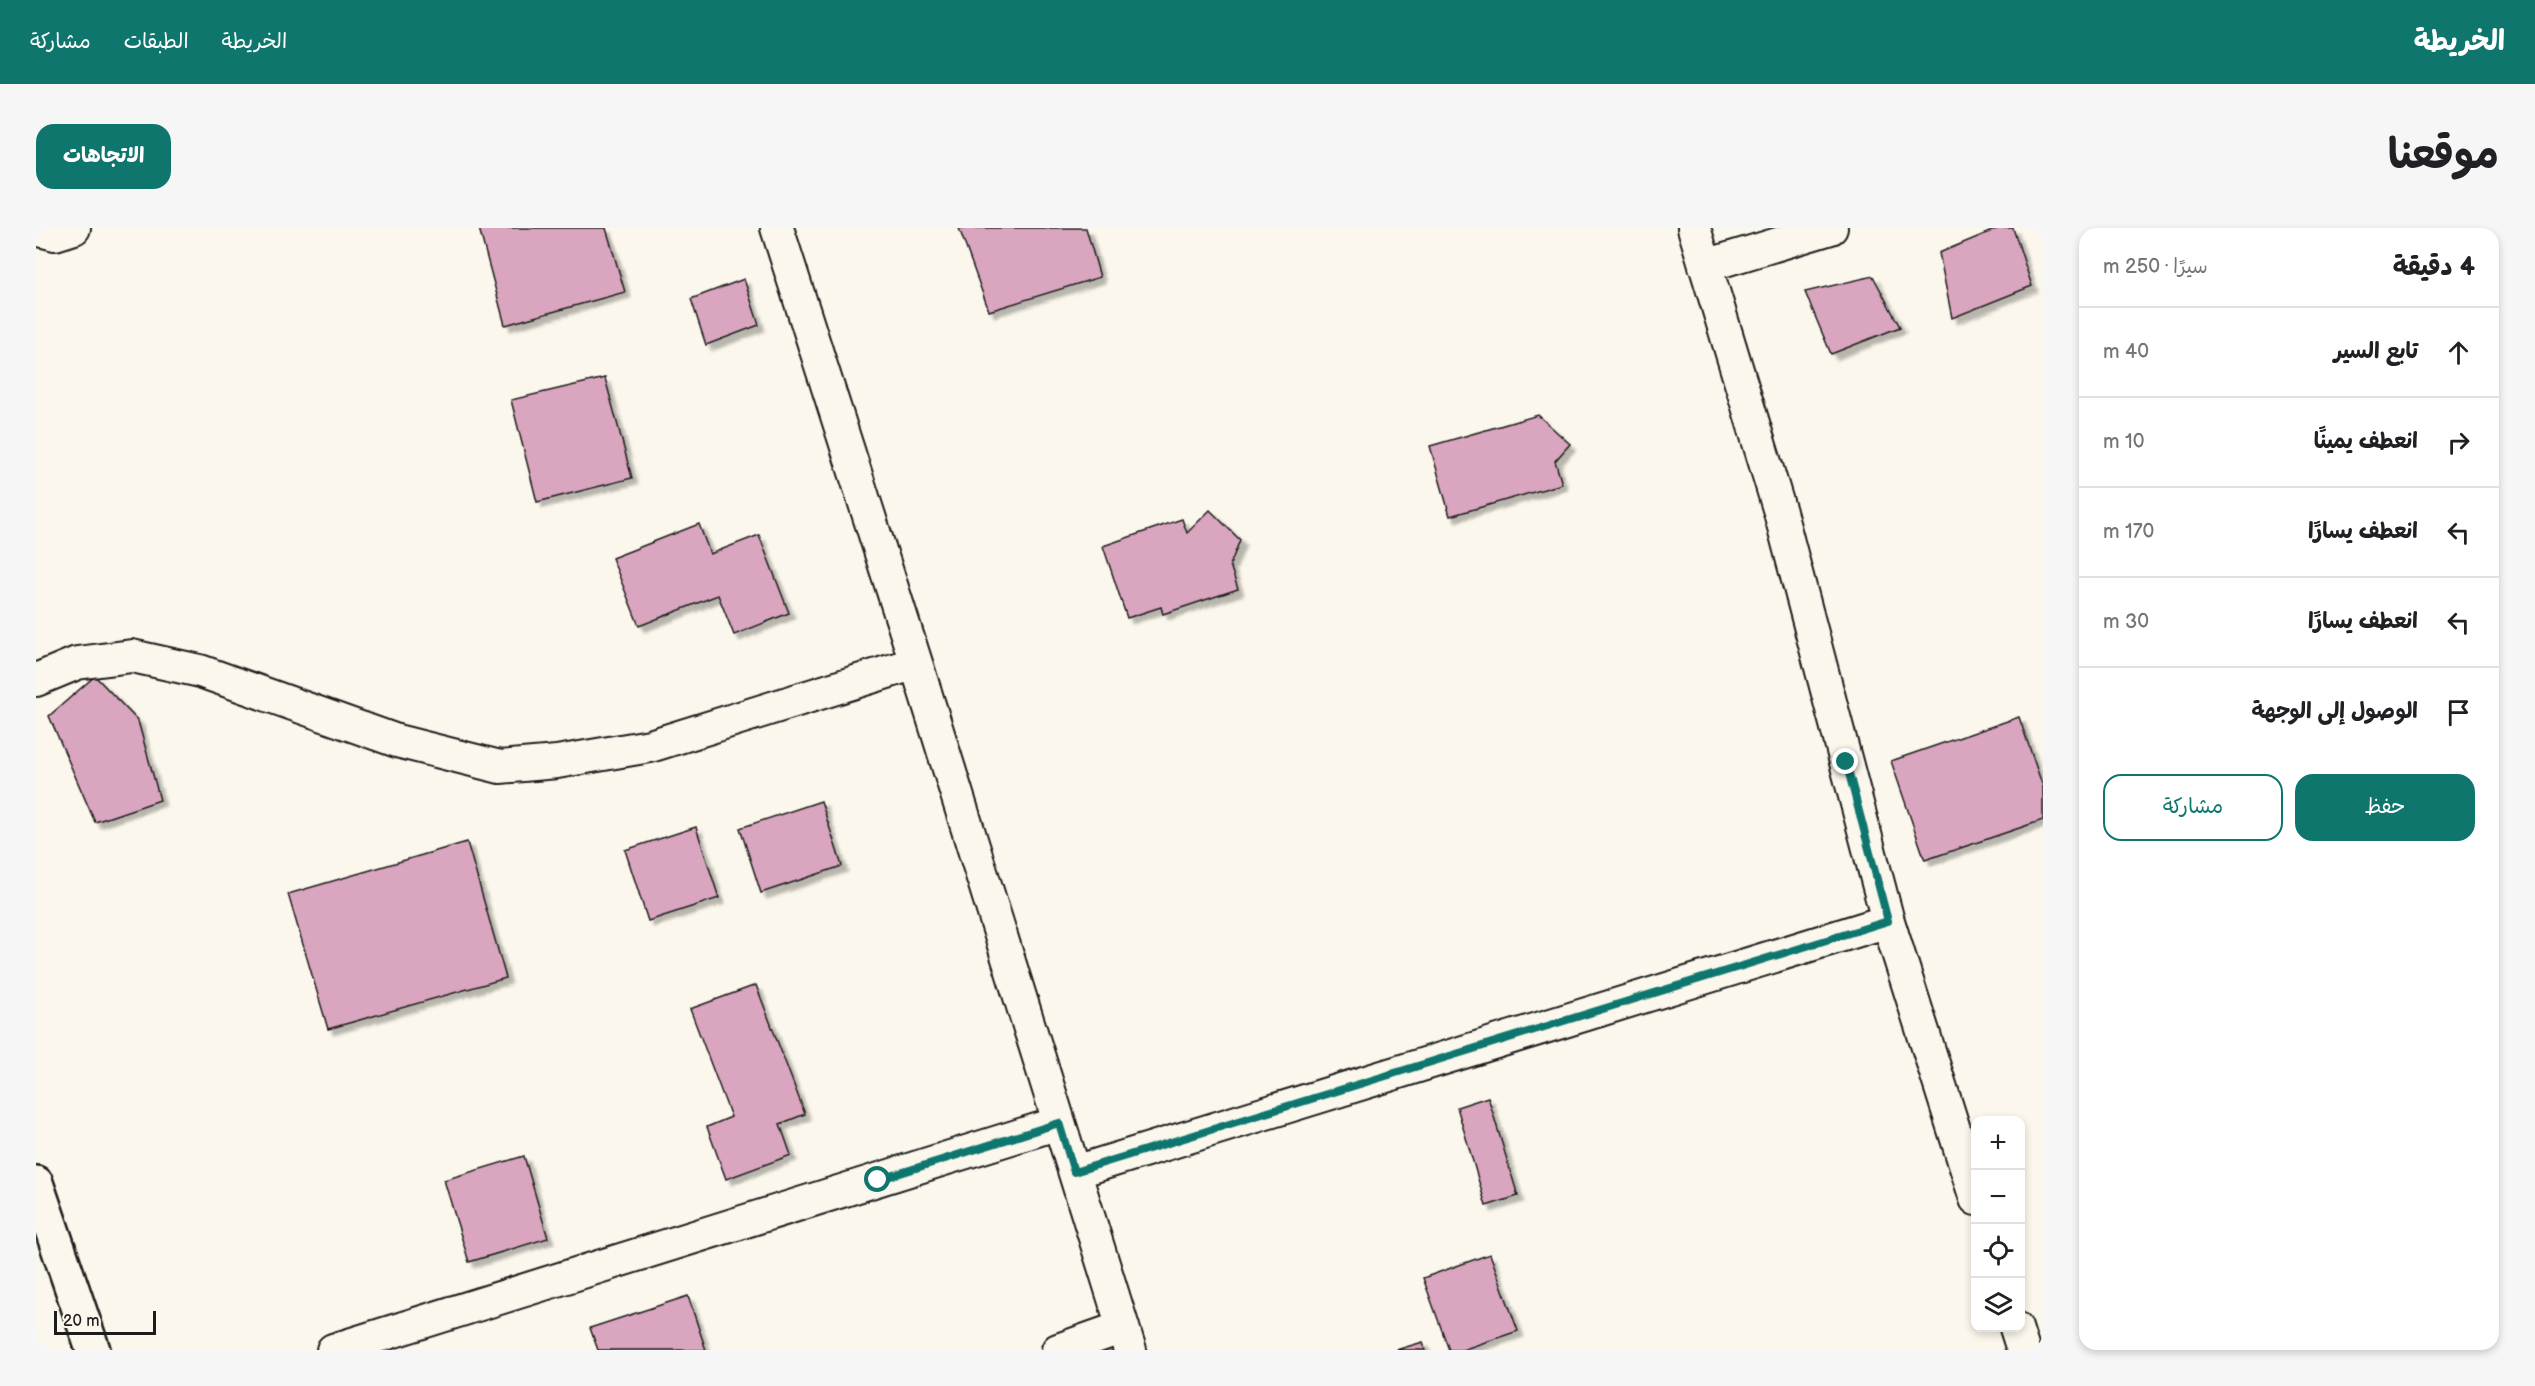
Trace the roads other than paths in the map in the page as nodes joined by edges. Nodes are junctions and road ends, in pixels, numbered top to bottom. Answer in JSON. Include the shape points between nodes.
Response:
{"nodes":[{"id":1,"x":74,"y":228,"type":"edge"},
{"id":2,"x":777,"y":228,"type":"edge"},
{"id":3,"x":1694,"y":228,"type":"edge"},
{"id":4,"x":1831,"y":228,"type":"edge"},
{"id":5,"x":36,"y":229,"type":"edge"},
{"id":6,"x":1705,"y":266,"type":"junction"},
{"id":7,"x":916,"y":663,"type":"junction"},
{"id":8,"x":36,"y":680,"type":"edge"},
{"id":9,"x":1888,"y":921,"type":"junction"},
{"id":10,"x":1059,"y":1123,"type":"junction"},
{"id":11,"x":1074,"y":1172,"type":"junction"},
{"id":12,"x":36,"y":1183,"type":"edge"},
{"id":13,"x":1971,"y":1183,"type":"edge"},
{"id":14,"x":2017,"y":1332,"type":"edge"},
{"id":15,"x":1126,"y":1338,"type":"edge"},
{"id":16,"x":93,"y":1350,"type":"edge"},
{"id":17,"x":333,"y":1350,"type":"edge"},
{"id":18,"x":1058,"y":1350,"type":"edge"},
{"id":19,"x":2023,"y":1350,"type":"edge"}],
"edges":[{"from":1,"to":5,"type":"street","via":[[54,234]]},
{"from":2,"to":7,"type":"street"},
{"from":3,"to":6,"type":"street"},
{"from":4,"to":6,"type":"street"},
{"from":6,"to":9,"type":"street","via":[[1780,512]]},
{"from":7,"to":8,"type":"street","via":[[650,746],[500,767],[397,741],[200,670],[132,656],[77,663]]},
{"from":7,"to":10,"type":"street"},
{"from":9,"to":11,"type":"street"},
{"from":9,"to":13,"type":"street"},
{"from":10,"to":11,"type":"street"},
{"from":10,"to":17,"type":"street"},
{"from":11,"to":15,"type":"street"},
{"from":12,"to":16,"type":"main road"},
{"from":14,"to":19,"type":"street"},
{"from":15,"to":18,"type":"street"}]}
